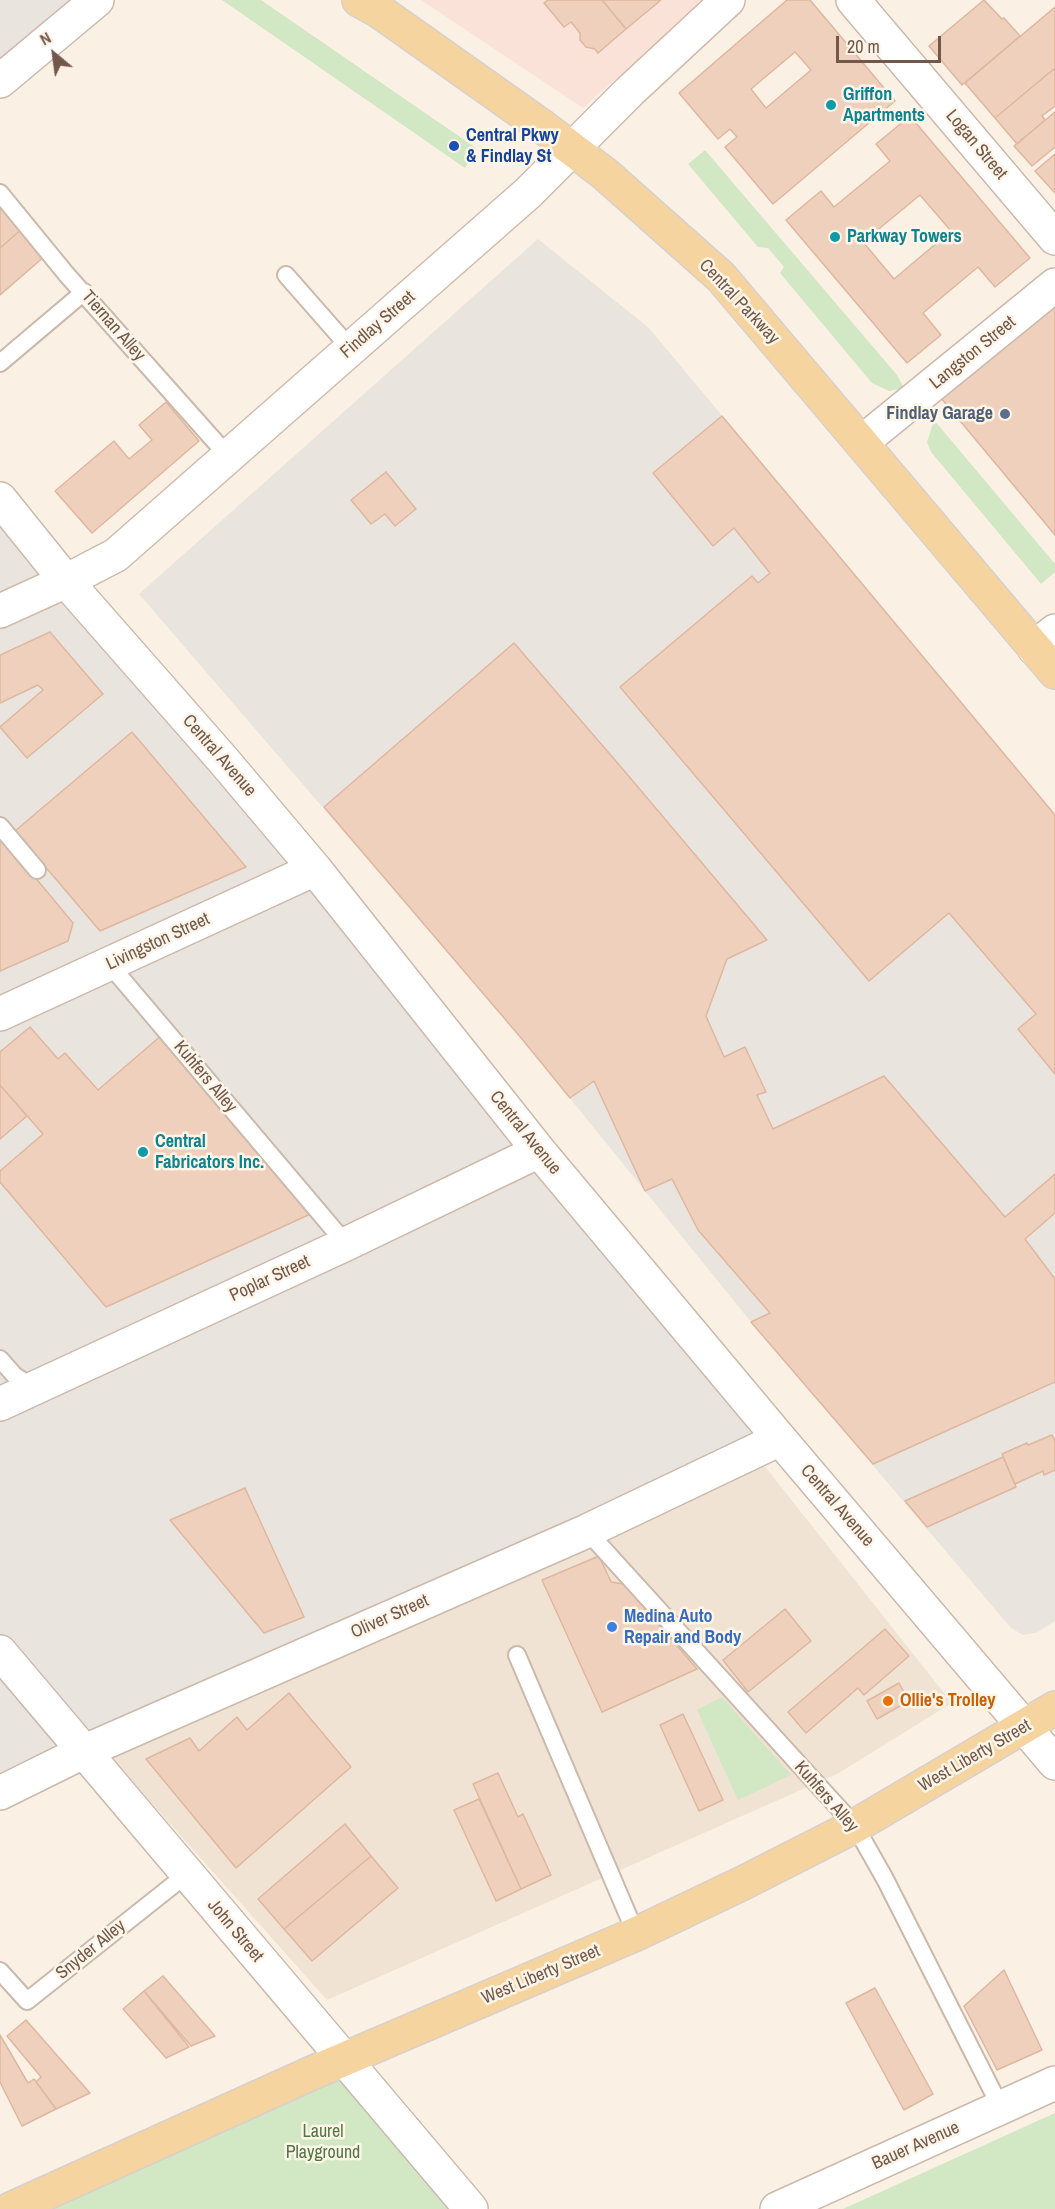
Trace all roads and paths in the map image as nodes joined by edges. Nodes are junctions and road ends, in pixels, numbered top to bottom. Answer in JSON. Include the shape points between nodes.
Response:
{"nodes":[{"id":1,"x":97,"y":0,"type":"edge"},
{"id":2,"x":728,"y":0,"type":"edge"},
{"id":3,"x":853,"y":0,"type":"edge"},
{"id":4,"x":374,"y":4,"type":"edge"},
{"id":5,"x":0,"y":81,"type":"edge"},
{"id":6,"x":573,"y":149,"type":"junction"},
{"id":7,"x":0,"y":193,"type":"edge"},
{"id":8,"x":1054,"y":236,"type":"edge"},
{"id":9,"x":286,"y":275,"type":"dead end"},
{"id":10,"x":1055,"y":285,"type":"edge"},
{"id":11,"x":84,"y":292,"type":"junction"},
{"id":12,"x":351,"y":349,"type":"junction"},
{"id":13,"x":0,"y":363,"type":"edge"},
{"id":14,"x":862,"y":442,"type":"junction"},
{"id":15,"x":228,"y":456,"type":"junction"},
{"id":16,"x":0,"y":499,"type":"edge"},
{"id":17,"x":66,"y":581,"type":"junction"},
{"id":18,"x":0,"y":611,"type":"edge"},
{"id":19,"x":1045,"y":639,"type":"edge"},
{"id":20,"x":1055,"y":672,"type":"edge"},
{"id":21,"x":0,"y":826,"type":"edge"},
{"id":22,"x":315,"y":869,"type":"junction"},
{"id":23,"x":37,"y":870,"type":"dead end"},
{"id":24,"x":110,"y":964,"type":"junction"},
{"id":25,"x":0,"y":1014,"type":"edge"},
{"id":26,"x":539,"y":1151,"type":"junction"},
{"id":27,"x":346,"y":1244,"type":"junction"},
{"id":28,"x":0,"y":1359,"type":"edge"},
{"id":29,"x":35,"y":1389,"type":"junction"},
{"id":30,"x":0,"y":1404,"type":"edge"},
{"id":31,"x":780,"y":1439,"type":"junction"},
{"id":32,"x":587,"y":1531,"type":"junction"},
{"id":33,"x":0,"y":1652,"type":"edge"},
{"id":34,"x":518,"y":1655,"type":"dead end"},
{"id":35,"x":1055,"y":1708,"type":"edge"},
{"id":36,"x":1024,"y":1727,"type":"junction"},
{"id":37,"x":83,"y":1752,"type":"junction"},
{"id":38,"x":1055,"y":1763,"type":"edge"},
{"id":39,"x":0,"y":1793,"type":"edge"},
{"id":40,"x":855,"y":1826,"type":"junction"},
{"id":41,"x":187,"y":1874,"type":"junction"},
{"id":42,"x":636,"y":1934,"type":"junction"},
{"id":43,"x":0,"y":1971,"type":"edge"},
{"id":44,"x":344,"y":2059,"type":"junction"},
{"id":45,"x":1055,"y":2083,"type":"edge"},
{"id":46,"x":1000,"y":2108,"type":"junction"},
{"id":47,"x":11,"y":2209,"type":"edge"},
{"id":48,"x":471,"y":2209,"type":"edge"},
{"id":49,"x":777,"y":2209,"type":"edge"}],
"edges":[{"from":1,"to":5,"type":"street"},
{"from":2,"to":6,"type":"street","name":"Findlay Street"},
{"from":3,"to":8,"type":"street","name":"Logan Street"},
{"from":4,"to":6,"type":"main road","name":"Central Parkway"},
{"from":6,"to":12,"type":"street","name":"Findlay Street"},
{"from":6,"to":14,"type":"main road","name":"Central Parkway","via":[[721,277]]},
{"from":7,"to":11,"type":"lane","name":"Tiernan Alley"},
{"from":9,"to":12,"type":"lane"},
{"from":10,"to":14,"type":"street","name":"Langston Street"},
{"from":11,"to":13,"type":"lane"},
{"from":11,"to":15,"type":"lane","name":"Tiernan Alley"},
{"from":12,"to":15,"type":"street","name":"Findlay Street"},
{"from":14,"to":19,"type":"main road","name":"Central Parkway"},
{"from":15,"to":17,"type":"street","name":"Findlay Street","via":[[116,555]]},
{"from":16,"to":17,"type":"street","name":"Central Avenue"},
{"from":17,"to":18,"type":"street","name":"Findlay Street"},
{"from":17,"to":22,"type":"street","name":"Central Avenue"},
{"from":19,"to":20,"type":"main road","name":"Central Parkway"},
{"from":21,"to":23,"type":"lane"},
{"from":22,"to":24,"type":"street","name":"Livingston Street"},
{"from":22,"to":26,"type":"street","name":"Central Avenue"},
{"from":24,"to":25,"type":"street","name":"Livingston Street"},
{"from":24,"to":27,"type":"lane","name":"Kuhfers Alley"},
{"from":26,"to":27,"type":"street","name":"Poplar Street"},
{"from":26,"to":31,"type":"street","name":"Central Avenue"},
{"from":27,"to":29,"type":"street","name":"Poplar Street"},
{"from":28,"to":29,"type":"lane","via":[[15,1376]]},
{"from":29,"to":30,"type":"street","name":"Poplar Street"},
{"from":31,"to":32,"type":"street","name":"Oliver Street"},
{"from":31,"to":36,"type":"street","name":"Central Avenue"},
{"from":32,"to":37,"type":"street","name":"Oliver Street"},
{"from":32,"to":40,"type":"lane","name":"Kuhfers Alley"},
{"from":33,"to":37,"type":"street","name":"John Street"},
{"from":34,"to":42,"type":"lane"},
{"from":35,"to":36,"type":"main road","name":"West Liberty Street"},
{"from":36,"to":38,"type":"street","name":"Central Avenue"},
{"from":36,"to":40,"type":"main road","name":"West Liberty Street"},
{"from":37,"to":39,"type":"street","name":"Oliver Street"},
{"from":37,"to":41,"type":"street","name":"John Street"},
{"from":40,"to":42,"type":"main road","name":"West Liberty Street"},
{"from":40,"to":46,"type":"lane","name":"Kuhfers Alley"},
{"from":41,"to":43,"type":"lane","name":"Snyder Alley","via":[[27,2001]]},
{"from":41,"to":44,"type":"street","name":"John Street"},
{"from":42,"to":44,"type":"main road","name":"West Liberty Street"},
{"from":44,"to":47,"type":"main road","name":"West Liberty Street"},
{"from":44,"to":48,"type":"street","name":"John Street"},
{"from":45,"to":46,"type":"street","name":"Bauer Avenue"},
{"from":46,"to":49,"type":"street","name":"Bauer Avenue"}]}
